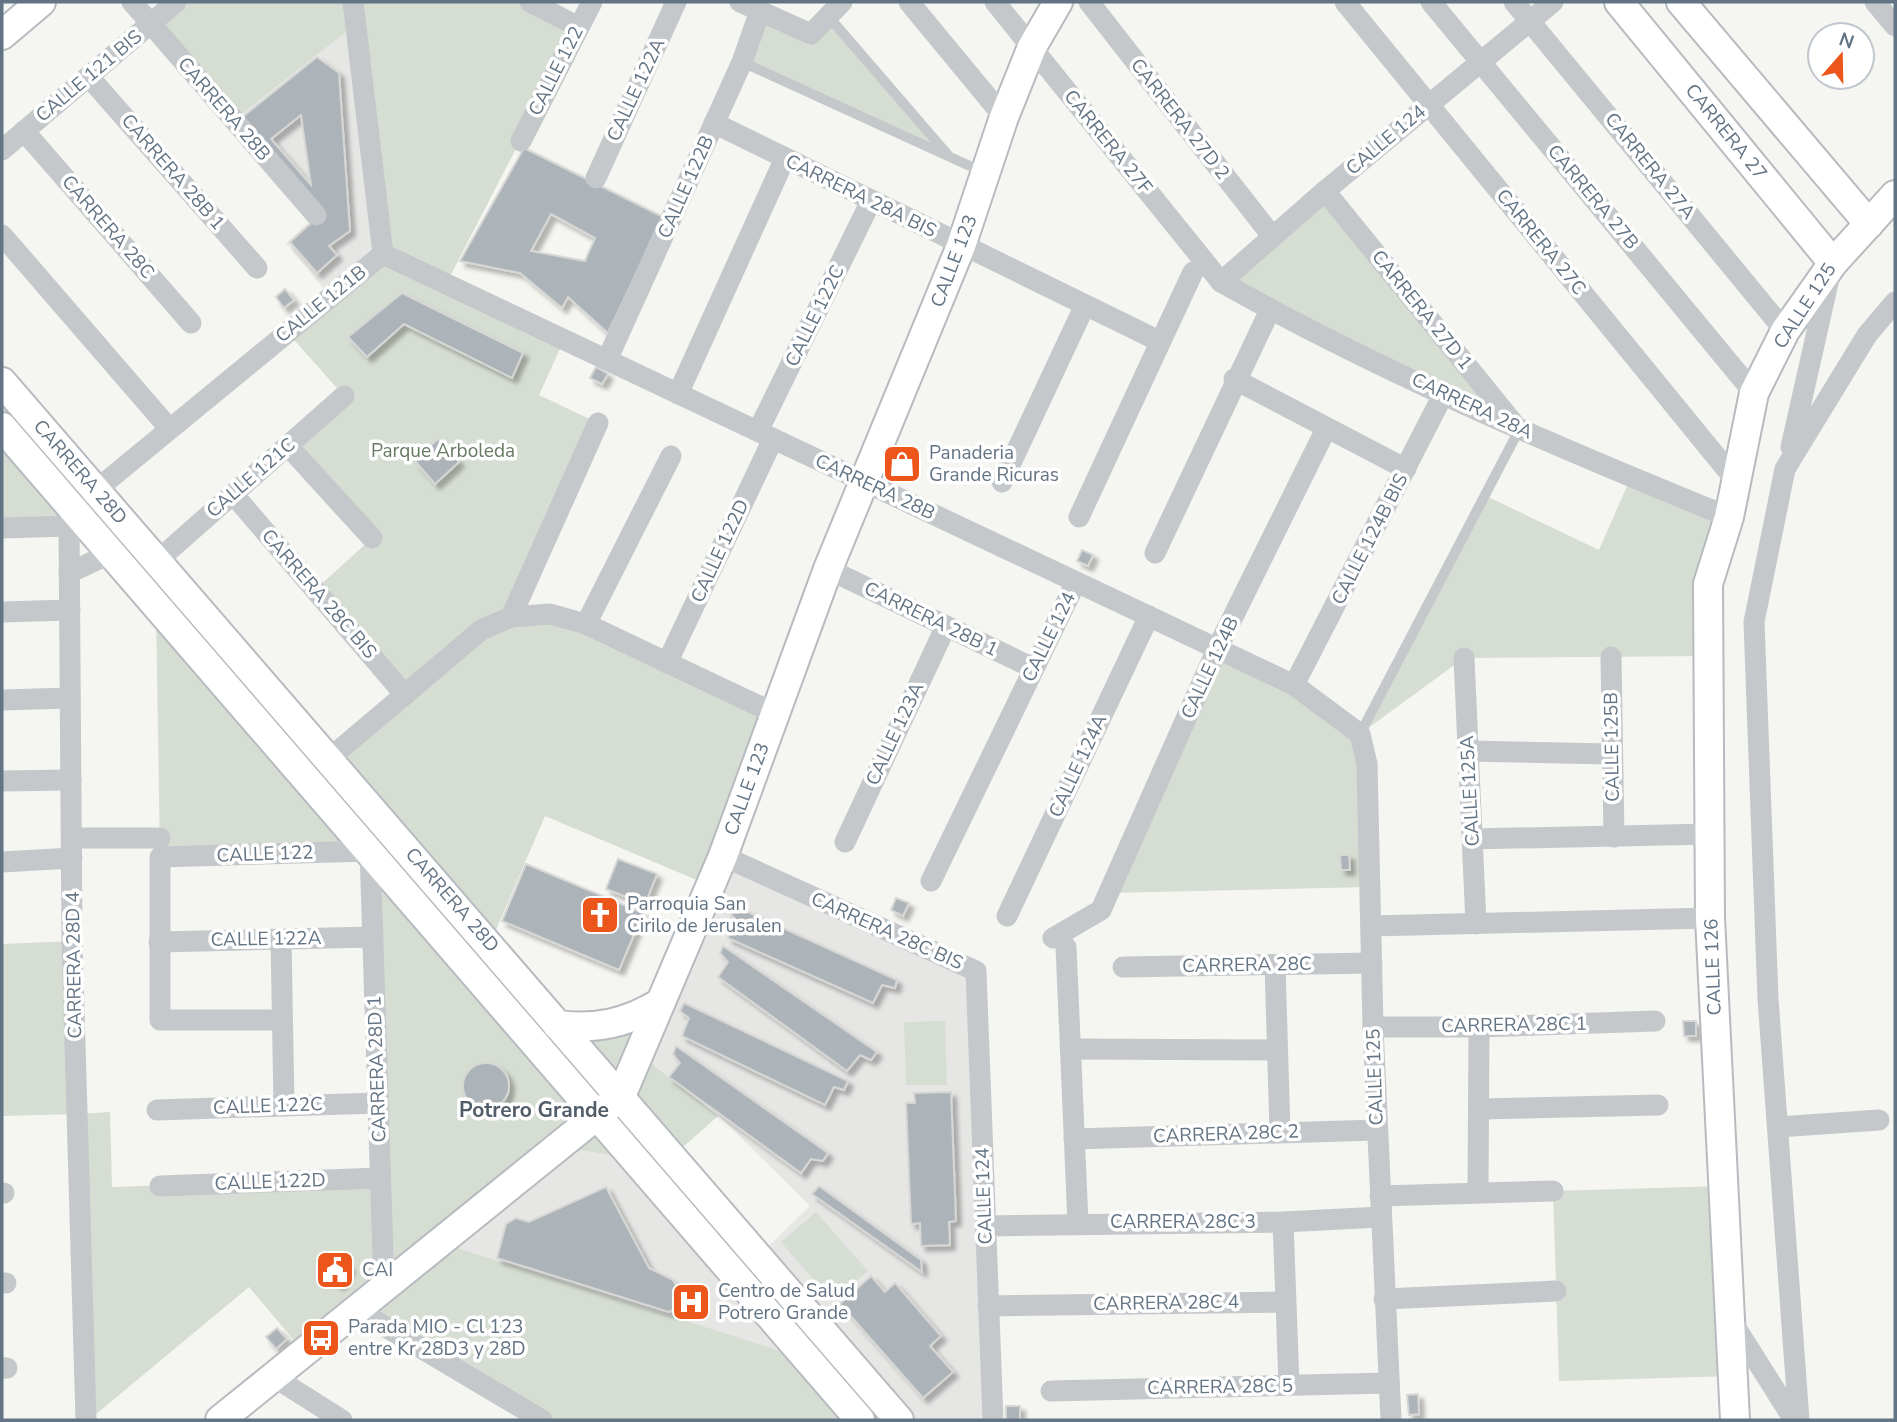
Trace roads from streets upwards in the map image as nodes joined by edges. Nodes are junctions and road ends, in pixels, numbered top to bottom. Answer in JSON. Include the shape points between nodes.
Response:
{"nodes":[{"id":1,"x":41,"y":2,"type":"edge"},
{"id":2,"x":132,"y":2,"type":"edge"},
{"id":3,"x":176,"y":2,"type":"edge"},
{"id":4,"x":352,"y":2,"type":"edge"},
{"id":5,"x":530,"y":2,"type":"edge"},
{"id":6,"x":592,"y":2,"type":"edge"},
{"id":7,"x":677,"y":2,"type":"edge"},
{"id":8,"x":740,"y":2,"type":"edge"},
{"id":9,"x":909,"y":2,"type":"edge"},
{"id":10,"x":995,"y":2,"type":"edge"},
{"id":11,"x":1058,"y":2,"type":"edge"},
{"id":12,"x":1089,"y":2,"type":"edge"},
{"id":13,"x":1345,"y":2,"type":"edge"},
{"id":14,"x":1431,"y":2,"type":"edge"},
{"id":15,"x":1514,"y":2,"type":"edge"},
{"id":16,"x":1553,"y":2,"type":"edge"},
{"id":17,"x":1619,"y":2,"type":"edge"},
{"id":18,"x":1681,"y":2,"type":"edge"},
{"id":19,"x":1875,"y":2,"type":"edge"},
{"id":20,"x":760,"y":11,"type":"junction"},
{"id":21,"x":830,"y":16,"type":"edge"},
{"id":22,"x":1530,"y":21,"type":"junction"},
{"id":23,"x":151,"y":24,"type":"junction"},
{"id":24,"x":1895,"y":26,"type":"edge"},
{"id":25,"x":579,"y":27,"type":"junction"},
{"id":26,"x":2,"y":35,"type":"edge"},
{"id":27,"x":1032,"y":47,"type":"junction"},
{"id":28,"x":1481,"y":62,"type":"junction"},
{"id":29,"x":89,"y":77,"type":"junction"},
{"id":30,"x":1429,"y":104,"type":"junction"},
{"id":31,"x":1004,"y":117,"type":"junction"},
{"id":32,"x":714,"y":122,"type":"junction"},
{"id":33,"x":24,"y":131,"type":"junction"},
{"id":34,"x":521,"y":141,"type":"dead end"},
{"id":35,"x":2,"y":150,"type":"edge"},
{"id":36,"x":785,"y":158,"type":"junction"},
{"id":37,"x":596,"y":178,"type":"dead end"},
{"id":38,"x":1325,"y":191,"type":"junction"},
{"id":39,"x":1895,"y":195,"type":"edge"},
{"id":40,"x":871,"y":201,"type":"junction"},
{"id":41,"x":316,"y":215,"type":"dead end"},
{"id":42,"x":1869,"y":223,"type":"junction"},
{"id":43,"x":2,"y":235,"type":"edge"},
{"id":44,"x":1272,"y":236,"type":"junction"},
{"id":45,"x":961,"y":246,"type":"junction"},
{"id":46,"x":383,"y":254,"type":"junction"},
{"id":47,"x":1833,"y":262,"type":"junction"},
{"id":48,"x":257,"y":268,"type":"dead end"},
{"id":49,"x":1193,"y":272,"type":"dead end"},
{"id":50,"x":1221,"y":282,"type":"junction"},
{"id":51,"x":1895,"y":302,"type":"edge"},
{"id":52,"x":1085,"y":305,"type":"junction"},
{"id":53,"x":1270,"y":310,"type":"junction"},
{"id":54,"x":191,"y":323,"type":"dead end"},
{"id":55,"x":1785,"y":331,"type":"junction"},
{"id":56,"x":1159,"y":341,"type":"junction"},
{"id":57,"x":607,"y":360,"type":"junction"},
{"id":58,"x":1234,"y":379,"type":"junction"},
{"id":59,"x":2,"y":382,"type":"edge"},
{"id":60,"x":1444,"y":393,"type":"junction"},
{"id":61,"x":1755,"y":393,"type":"junction"},
{"id":62,"x":678,"y":394,"type":"junction"},
{"id":63,"x":344,"y":396,"type":"dead end"},
{"id":64,"x":598,"y":422,"type":"dead end"},
{"id":65,"x":2,"y":427,"type":"edge"},
{"id":66,"x":169,"y":427,"type":"junction"},
{"id":67,"x":1326,"y":429,"type":"junction"},
{"id":68,"x":1519,"y":429,"type":"junction"},
{"id":69,"x":765,"y":435,"type":"junction"},
{"id":70,"x":288,"y":446,"type":"junction"},
{"id":71,"x":671,"y":456,"type":"dead end"},
{"id":72,"x":1406,"y":469,"type":"junction"},
{"id":73,"x":1785,"y":469,"type":"junction"},
{"id":74,"x":865,"y":482,"type":"junction"},
{"id":75,"x":1002,"y":482,"type":"dead end"},
{"id":76,"x":1737,"y":482,"type":"junction"},
{"id":77,"x":96,"y":489,"type":"junction"},
{"id":78,"x":233,"y":494,"type":"junction"},
{"id":79,"x":1079,"y":517,"type":"dead end"},
{"id":80,"x":1729,"y":517,"type":"junction"},
{"id":81,"x":71,"y":518,"type":"junction"},
{"id":82,"x":2,"y":528,"type":"edge"},
{"id":83,"x":372,"y":538,"type":"dead end"},
{"id":84,"x":1155,"y":553,"type":"dead end"},
{"id":85,"x":109,"y":554,"type":"junction"},
{"id":86,"x":157,"y":561,"type":"junction"},
{"id":87,"x":828,"y":569,"type":"junction"},
{"id":88,"x":69,"y":573,"type":"junction"},
{"id":89,"x":1076,"y":582,"type":"junction"},
{"id":90,"x":70,"y":610,"type":"junction"},
{"id":91,"x":2,"y":612,"type":"edge"},
{"id":92,"x":1149,"y":616,"type":"junction"},
{"id":93,"x":511,"y":617,"type":"junction"},
{"id":94,"x":586,"y":624,"type":"junction"},
{"id":95,"x":946,"y":626,"type":"junction"},
{"id":96,"x":1217,"y":649,"type":"junction"},
{"id":97,"x":1464,"y":657,"type":"dead end"},
{"id":98,"x":1611,"y":657,"type":"dead end"},
{"id":99,"x":667,"y":663,"type":"junction"},
{"id":100,"x":1033,"y":668,"type":"junction"},
{"id":101,"x":1294,"y":685,"type":"junction"},
{"id":102,"x":405,"y":695,"type":"junction"},
{"id":103,"x":71,"y":698,"type":"junction"},
{"id":104,"x":2,"y":700,"type":"edge"},
{"id":105,"x":774,"y":712,"type":"junction"},
{"id":106,"x":1360,"y":734,"type":"joint"},
{"id":107,"x":1469,"y":751,"type":"junction"},
{"id":108,"x":1611,"y":754,"type":"junction"},
{"id":109,"x":330,"y":758,"type":"junction"},
{"id":110,"x":71,"y":780,"type":"junction"},
{"id":111,"x":2,"y":781,"type":"edge"},
{"id":112,"x":1712,"y":834,"type":"junction"},
{"id":113,"x":1614,"y":837,"type":"junction"},
{"id":114,"x":1472,"y":839,"type":"junction"},
{"id":115,"x":845,"y":842,"type":"dead end"},
{"id":116,"x":160,"y":847,"type":"junction"},
{"id":117,"x":72,"y":848,"type":"junction"},
{"id":118,"x":370,"y":851,"type":"junction"},
{"id":119,"x":723,"y":856,"type":"junction"},
{"id":120,"x":2,"y":862,"type":"edge"},
{"id":121,"x":931,"y":881,"type":"dead end"},
{"id":122,"x":1007,"y":916,"type":"dead end"},
{"id":123,"x":1710,"y":918,"type":"junction"},
{"id":124,"x":1476,"y":925,"type":"junction"},
{"id":125,"x":1371,"y":926,"type":"junction"},
{"id":126,"x":373,"y":937,"type":"junction"},
{"id":127,"x":281,"y":939,"type":"junction"},
{"id":128,"x":159,"y":942,"type":"junction"},
{"id":129,"x":1372,"y":963,"type":"junction"},
{"id":130,"x":1275,"y":965,"type":"junction"},
{"id":131,"x":1123,"y":967,"type":"dead end"},
{"id":132,"x":976,"y":971,"type":"joint"},
{"id":133,"x":660,"y":1003,"type":"junction"},
{"id":134,"x":281,"y":1020,"type":"junction"},
{"id":135,"x":1655,"y":1021,"type":"dead end"},
{"id":136,"x":557,"y":1025,"type":"junction"},
{"id":137,"x":1373,"y":1027,"type":"junction"},
{"id":138,"x":1479,"y":1027,"type":"junction"},
{"id":139,"x":1071,"y":1049,"type":"junction"},
{"id":140,"x":1275,"y":1050,"type":"junction"},
{"id":141,"x":621,"y":1096,"type":"junction"},
{"id":142,"x":378,"y":1103,"type":"junction"},
{"id":143,"x":1658,"y":1105,"type":"dead end"},
{"id":144,"x":284,"y":1106,"type":"junction"},
{"id":145,"x":1479,"y":1109,"type":"junction"},
{"id":146,"x":157,"y":1110,"type":"dead end"},
{"id":147,"x":599,"y":1114,"type":"junction"},
{"id":148,"x":1879,"y":1120,"type":"dead end"},
{"id":149,"x":1778,"y":1127,"type":"junction"},
{"id":150,"x":1377,"y":1130,"type":"junction"},
{"id":151,"x":1280,"y":1132,"type":"junction"},
{"id":152,"x":1074,"y":1139,"type":"junction"},
{"id":153,"x":380,"y":1178,"type":"junction"},
{"id":154,"x":160,"y":1186,"type":"dead end"},
{"id":155,"x":1553,"y":1191,"type":"dead end"},
{"id":156,"x":1478,"y":1193,"type":"junction"},
{"id":157,"x":1381,"y":1206,"type":"junction"},
{"id":158,"x":1283,"y":1222,"type":"junction"},
{"id":159,"x":1078,"y":1223,"type":"junction"},
{"id":160,"x":985,"y":1226,"type":"junction"},
{"id":161,"x":384,"y":1287,"type":"junction"},
{"id":162,"x":1556,"y":1291,"type":"dead end"},
{"id":163,"x":1384,"y":1298,"type":"junction"},
{"id":164,"x":1285,"y":1302,"type":"junction"},
{"id":165,"x":988,"y":1306,"type":"junction"},
{"id":166,"x":357,"y":1310,"type":"junction"},
{"id":167,"x":1731,"y":1320,"type":"junction"},
{"id":168,"x":274,"y":1377,"type":"junction"},
{"id":169,"x":1389,"y":1383,"type":"junction"},
{"id":170,"x":1289,"y":1385,"type":"junction"},
{"id":171,"x":1051,"y":1391,"type":"dead end"},
{"id":172,"x":86,"y":1420,"type":"edge"},
{"id":173,"x":220,"y":1420,"type":"edge"},
{"id":174,"x":342,"y":1420,"type":"edge"},
{"id":175,"x":542,"y":1420,"type":"edge"},
{"id":176,"x":860,"y":1420,"type":"edge"},
{"id":177,"x":899,"y":1420,"type":"edge"},
{"id":178,"x":993,"y":1420,"type":"edge"},
{"id":179,"x":1391,"y":1420,"type":"edge"},
{"id":180,"x":1735,"y":1420,"type":"edge"},
{"id":181,"x":1797,"y":1420,"type":"edge"}],
"edges":[{"from":1,"to":26,"type":"street"},
{"from":2,"to":23,"type":"street","name":"CARRERA 28B"},
{"from":3,"to":23,"type":"street","name":"CALLE 121 BIS"},
{"from":4,"to":46,"type":"street","name":"CALLE 121B"},
{"from":5,"to":25,"type":"street"},
{"from":6,"to":25,"type":"street","name":"CALLE 122"},
{"from":7,"to":37,"type":"street","name":"CALLE 122A"},
{"from":8,"to":20,"type":"street"},
{"from":9,"to":31,"type":"street"},
{"from":10,"to":27,"type":"street","name":"CARRERA 27F"},
{"from":11,"to":27,"type":"street","name":"CALLE 123"},
{"from":12,"to":44,"type":"street","name":"CARRERA 27D 2"},
{"from":13,"to":30,"type":"street","name":"CARRERA 27C"},
{"from":14,"to":28,"type":"street","name":"CARRERA 27B"},
{"from":15,"to":22,"type":"street","name":"CARRERA 27A"},
{"from":16,"to":22,"type":"street","name":"CALLE 124"},
{"from":17,"to":47,"type":"street","name":"CARRERA 27"},
{"from":18,"to":42,"type":"street"},
{"from":19,"to":24,"type":"street"},
{"from":20,"to":21,"type":"street","via":[[810,34]]},
{"from":20,"to":32,"type":"street","name":"CALLE 122B"},
{"from":22,"to":28,"type":"street","name":"CALLE 124"},
{"from":22,"to":55,"type":"street","name":"CARRERA 27A"},
{"from":23,"to":29,"type":"street","name":"CALLE 121 BIS"},
{"from":23,"to":41,"type":"street","name":"CARRERA 28B"},
{"from":25,"to":34,"type":"street","name":"CALLE 122"},
{"from":27,"to":31,"type":"street","name":"CALLE 123"},
{"from":27,"to":50,"type":"street","name":"CARRERA 27F"},
{"from":28,"to":30,"type":"street","name":"CALLE 124"},
{"from":28,"to":61,"type":"street","name":"CARRERA 27B"},
{"from":29,"to":33,"type":"street","name":"CALLE 121 BIS"},
{"from":29,"to":48,"type":"street","name":"CARRERA 28B 1"},
{"from":30,"to":38,"type":"street","name":"CALLE 124"},
{"from":30,"to":76,"type":"street","name":"CARRERA 27C"},
{"from":31,"to":45,"type":"street","name":"CALLE 123"},
{"from":32,"to":36,"type":"street","name":"CARRERA 28A BIS"},
{"from":32,"to":57,"type":"street","name":"CALLE 122B"},
{"from":33,"to":35,"type":"street","name":"CALLE 121 BIS"},
{"from":33,"to":54,"type":"street","name":"CARRERA 28C"},
{"from":36,"to":40,"type":"street","name":"CARRERA 28A BIS"},
{"from":36,"to":62,"type":"street"},
{"from":38,"to":44,"type":"street","name":"CALLE 124"},
{"from":38,"to":68,"type":"street","name":"CARRERA 27D 1"},
{"from":39,"to":42,"type":"street","name":"CALLE 125"},
{"from":40,"to":45,"type":"street","name":"CARRERA 28A BIS"},
{"from":40,"to":69,"type":"street","name":"CALLE 122C"},
{"from":42,"to":47,"type":"street","name":"CALLE 125"},
{"from":43,"to":66,"type":"street"},
{"from":44,"to":50,"type":"street","name":"CALLE 124"},
{"from":45,"to":52,"type":"street","name":"CARRERA 28A BIS"},
{"from":45,"to":74,"type":"street","name":"CALLE 123"},
{"from":46,"to":57,"type":"street","name":"CARRERA 28B"},
{"from":46,"to":66,"type":"street","name":"CALLE 121B"},
{"from":47,"to":55,"type":"street","name":"CALLE 125"},
{"from":47,"to":73,"type":"street"},
{"from":49,"to":56,"type":"street"},
{"from":50,"to":53,"type":"street","name":"CARRERA 28A"},
{"from":51,"to":73,"type":"street","via":[[1867,335]]},
{"from":52,"to":56,"type":"street","name":"CARRERA 28A BIS"},
{"from":52,"to":75,"type":"street"},
{"from":53,"to":58,"type":"street"},
{"from":53,"to":60,"type":"street","name":"CARRERA 28A"},
{"from":55,"to":61,"type":"street","name":"CALLE 125"},
{"from":56,"to":79,"type":"street"},
{"from":57,"to":62,"type":"street","name":"CARRERA 28B"},
{"from":58,"to":67,"type":"street"},
{"from":58,"to":84,"type":"street"},
{"from":59,"to":77,"type":"street","name":"CARRERA 28D"},
{"from":60,"to":68,"type":"street","name":"CARRERA 28A"},
{"from":60,"to":72,"type":"street","name":"CALLE 124B BIS"},
{"from":61,"to":76,"type":"street","name":"CALLE 125"},
{"from":62,"to":69,"type":"street","name":"CARRERA 28B"},
{"from":63,"to":70,"type":"street","name":"CALLE 121C"},
{"from":64,"to":93,"type":"street"},
{"from":65,"to":81,"type":"street","name":"CARRERA 28D"},
{"from":66,"to":77,"type":"street","name":"CALLE 121B"},
{"from":67,"to":72,"type":"street"},
{"from":67,"to":96,"type":"street","name":"CALLE 124B"},
{"from":68,"to":80,"type":"street","name":"CARRERA 28A"},
{"from":69,"to":74,"type":"street","name":"CARRERA 28B"},
{"from":69,"to":99,"type":"street","name":"CALLE 122D"},
{"from":70,"to":78,"type":"street","name":"CALLE 121C"},
{"from":70,"to":83,"type":"street"},
{"from":71,"to":94,"type":"street"},
{"from":72,"to":101,"type":"street","name":"CALLE 124B BIS"},
{"from":73,"to":149,"type":"street","via":[[1754,622],[1768,999]]},
{"from":74,"to":87,"type":"street","name":"CALLE 123"},
{"from":74,"to":89,"type":"street","name":"CARRERA 28B"},
{"from":76,"to":80,"type":"street","name":"CALLE 125"},
{"from":77,"to":86,"type":"street","name":"CARRERA 28D"},
{"from":78,"to":86,"type":"street","name":"CALLE 121C"},
{"from":78,"to":102,"type":"street","name":"CARRERA 28C BIS"},
{"from":80,"to":112,"type":"street","name":"CALLE 126","via":[[1708,584]]},
{"from":81,"to":82,"type":"street"},
{"from":81,"to":85,"type":"street","name":"CARRERA 28D"},
{"from":81,"to":88,"type":"street","name":"CARRERA 28D 4"},
{"from":85,"to":88,"type":"street"},
{"from":85,"to":118,"type":"street","name":"CARRERA 28D"},
{"from":86,"to":109,"type":"street","name":"CARRERA 28D"},
{"from":87,"to":95,"type":"street","name":"CARRERA 28B 1"},
{"from":87,"to":105,"type":"street","name":"CALLE 123"},
{"from":88,"to":90,"type":"street","name":"CARRERA 28D 4"},
{"from":89,"to":92,"type":"street","name":"CARRERA 28B"},
{"from":89,"to":100,"type":"street","name":"CALLE 124"},
{"from":90,"to":91,"type":"street"},
{"from":90,"to":103,"type":"street","name":"CARRERA 28D 4"},
{"from":92,"to":96,"type":"street","name":"CARRERA 28B"},
{"from":92,"to":122,"type":"street","name":"CALLE 124A"},
{"from":93,"to":94,"type":"street","via":[[550,614]]},
{"from":93,"to":102,"type":"street","via":[[481,629]]},
{"from":94,"to":99,"type":"street"},
{"from":95,"to":100,"type":"street","name":"CARRERA 28B 1"},
{"from":95,"to":115,"type":"street","name":"CALLE 123A"},
{"from":96,"to":101,"type":"street","name":"CARRERA 28B"},
{"from":96,"to":139,"type":"street","name":"CALLE 124B","via":[[1101,910],[1060,942]]},
{"from":97,"to":107,"type":"street","name":"CALLE 125A"},
{"from":98,"to":108,"type":"street","name":"CALLE 125B"},
{"from":99,"to":105,"type":"street"},
{"from":100,"to":121,"type":"street","name":"CALLE 124"},
{"from":101,"to":106,"type":"street","name":"CARRERA 28B"},
{"from":102,"to":109,"type":"street"},
{"from":103,"to":104,"type":"street"},
{"from":103,"to":110,"type":"street","name":"CARRERA 28D 4"},
{"from":105,"to":119,"type":"street","name":"CALLE 123"},
{"from":106,"to":125,"type":"street","name":"CALLE 125","via":[[1367,764]]},
{"from":107,"to":108,"type":"street"},
{"from":107,"to":114,"type":"street","name":"CALLE 125A"},
{"from":108,"to":113,"type":"street","name":"CALLE 125B"},
{"from":109,"to":136,"type":"street","name":"CARRERA 28D"},
{"from":110,"to":111,"type":"street"},
{"from":110,"to":117,"type":"street","name":"CARRERA 28D 4"},
{"from":112,"to":113,"type":"street"},
{"from":112,"to":123,"type":"street","name":"CALLE 126"},
{"from":113,"to":114,"type":"street"},
{"from":114,"to":124,"type":"street","name":"CALLE 125A"},
{"from":116,"to":117,"type":"street","name":"CALLE 122"},
{"from":116,"to":118,"type":"street","name":"CALLE 122"},
{"from":116,"to":128,"type":"street"},
{"from":117,"to":120,"type":"street","name":"CALLE 122"},
{"from":117,"to":172,"type":"street","name":"CARRERA 28D 4"},
{"from":118,"to":126,"type":"street","name":"CARRERA 28D 1"},
{"from":118,"to":147,"type":"street","name":"CARRERA 28D"},
{"from":119,"to":132,"type":"street","name":"CARRERA 28C BIS"},
{"from":119,"to":133,"type":"street","name":"CALLE 123"},
{"from":123,"to":124,"type":"street"},
{"from":123,"to":167,"type":"street","name":"CALLE 126"},
{"from":124,"to":125,"type":"street"},
{"from":125,"to":129,"type":"street","name":"CALLE 125"},
{"from":126,"to":127,"type":"street","name":"CALLE 122A"},
{"from":126,"to":142,"type":"street","name":"CARRERA 28D 1"},
{"from":127,"to":128,"type":"street","name":"CALLE 122A"},
{"from":127,"to":134,"type":"street"},
{"from":128,"to":134,"type":"street","via":[[160,1020]]},
{"from":129,"to":130,"type":"street","name":"CARRERA 28C"},
{"from":129,"to":137,"type":"street","name":"CALLE 125"},
{"from":130,"to":131,"type":"street","name":"CARRERA 28C"},
{"from":130,"to":140,"type":"street"},
{"from":132,"to":160,"type":"street","name":"CALLE 124"},
{"from":133,"to":136,"type":"street","via":[[642,1014],[600,1027]]},
{"from":133,"to":141,"type":"street","name":"CALLE 123"},
{"from":134,"to":144,"type":"street"},
{"from":135,"to":138,"type":"street","name":"CARRERA 28C 1"},
{"from":136,"to":141,"type":"street","name":"CARRERA 28D"},
{"from":137,"to":138,"type":"street","name":"CARRERA 28C 1"},
{"from":137,"to":150,"type":"street","name":"CALLE 125"},
{"from":138,"to":145,"type":"street"},
{"from":139,"to":140,"type":"street"},
{"from":139,"to":152,"type":"street"},
{"from":140,"to":151,"type":"street"},
{"from":141,"to":147,"type":"street","name":"CALLE 123"},
{"from":141,"to":177,"type":"street","name":"CARRERA 28D"},
{"from":142,"to":144,"type":"street","name":"CALLE 122C"},
{"from":142,"to":153,"type":"street","name":"CARRERA 28D 1"},
{"from":143,"to":145,"type":"street"},
{"from":144,"to":146,"type":"street","name":"CALLE 122C"},
{"from":145,"to":156,"type":"street"},
{"from":147,"to":161,"type":"street","name":"CALLE 123"},
{"from":147,"to":176,"type":"street","name":"CARRERA 28D"},
{"from":148,"to":149,"type":"street"},
{"from":149,"to":181,"type":"street"},
{"from":150,"to":151,"type":"street","name":"CARRERA 28C 2"},
{"from":150,"to":157,"type":"street","name":"CALLE 125"},
{"from":151,"to":152,"type":"street","name":"CARRERA 28C 2"},
{"from":152,"to":159,"type":"street"},
{"from":153,"to":154,"type":"street","name":"CALLE 122D"},
{"from":153,"to":161,"type":"street","name":"CARRERA 28D 1"},
{"from":155,"to":156,"type":"street","name":"CARRERA 28C 3"},
{"from":156,"to":157,"type":"street","name":"CARRERA 28C 3"},
{"from":157,"to":158,"type":"street","name":"CARRERA 28C 3"},
{"from":157,"to":163,"type":"street","name":"CALLE 125"},
{"from":158,"to":159,"type":"street","name":"CARRERA 28C 3"},
{"from":158,"to":164,"type":"street"},
{"from":159,"to":160,"type":"street","name":"CARRERA 28C 3"},
{"from":160,"to":165,"type":"street","name":"CALLE 124"},
{"from":161,"to":166,"type":"street","name":"CALLE 123"},
{"from":162,"to":163,"type":"street"},
{"from":163,"to":169,"type":"street","name":"CALLE 125"},
{"from":164,"to":165,"type":"street","name":"CARRERA 28C 4"},
{"from":164,"to":170,"type":"street"},
{"from":165,"to":178,"type":"street","name":"CALLE 124"},
{"from":166,"to":168,"type":"street","name":"CALLE 123"},
{"from":166,"to":175,"type":"street"},
{"from":167,"to":180,"type":"street","name":"CALLE 126"},
{"from":167,"to":181,"type":"street"},
{"from":168,"to":173,"type":"street","name":"CALLE 123"},
{"from":168,"to":174,"type":"street"},
{"from":169,"to":170,"type":"street","name":"CARRERA 28C 5"},
{"from":169,"to":179,"type":"street","name":"CALLE 125"},
{"from":170,"to":171,"type":"street","name":"CARRERA 28C 5"}]}
